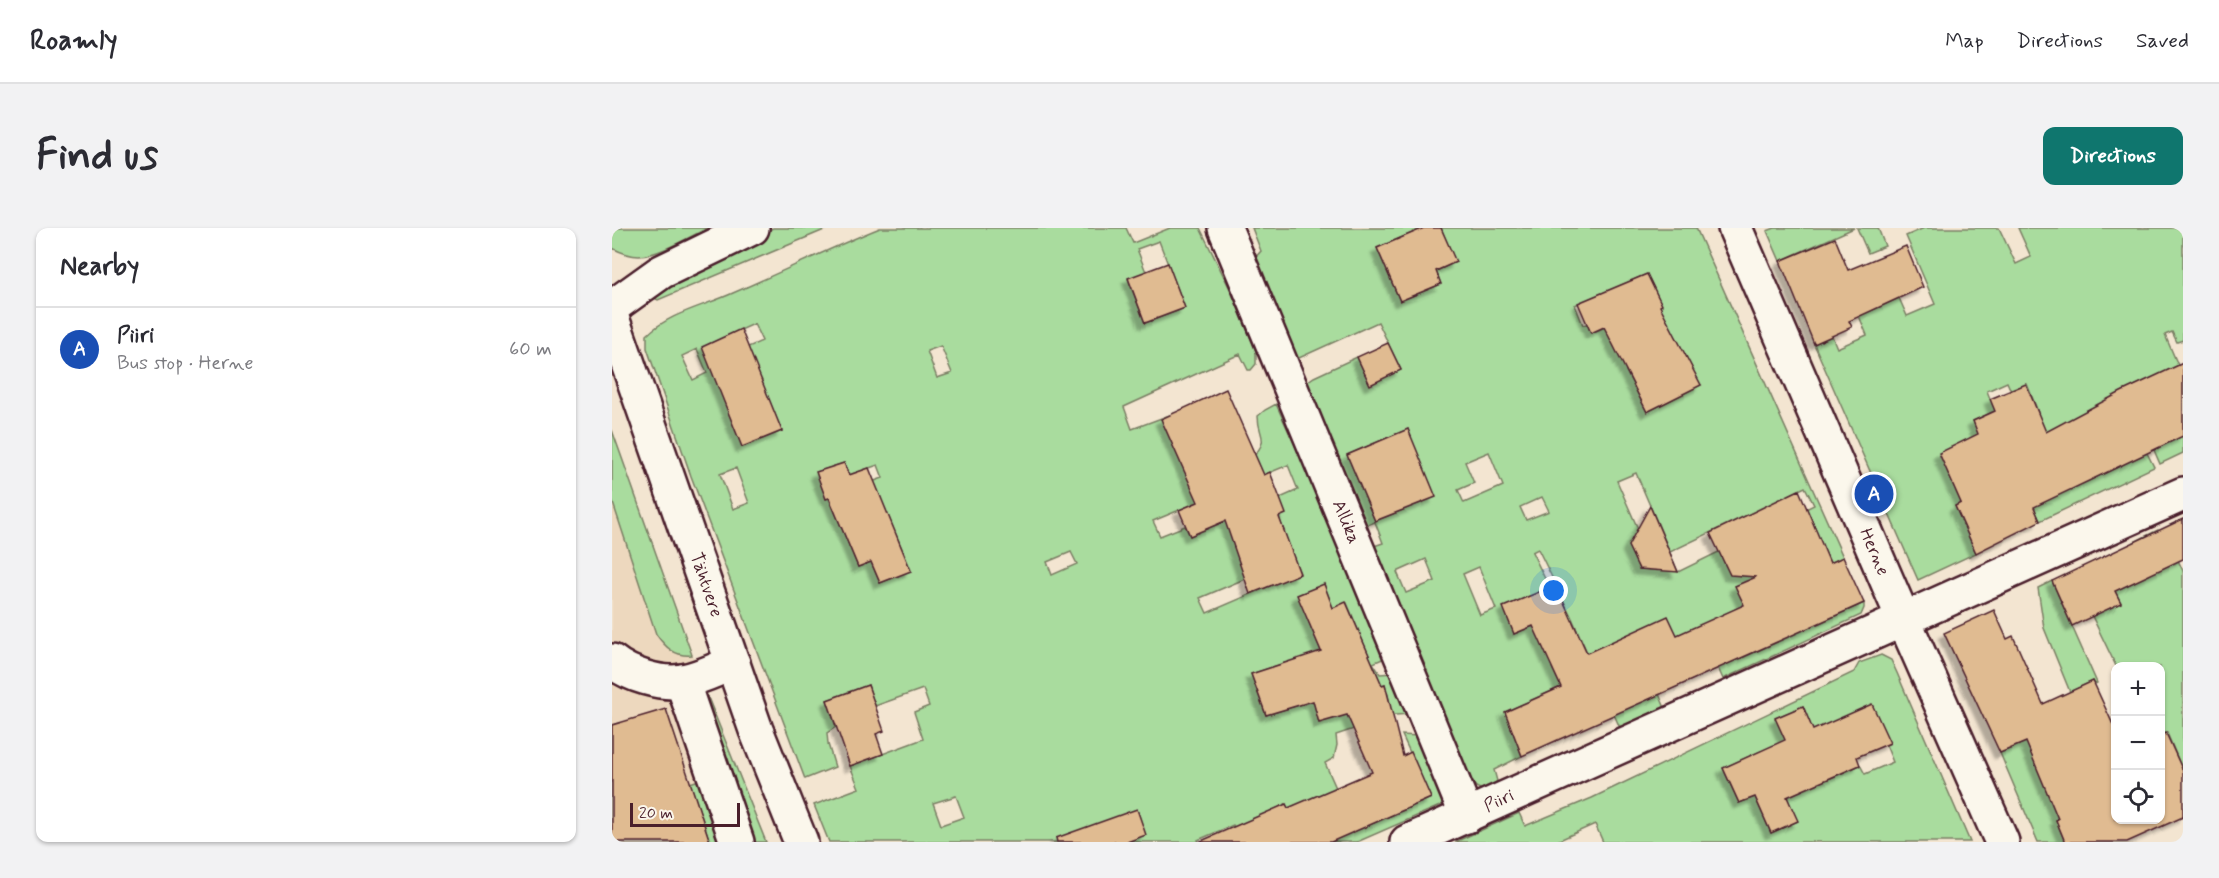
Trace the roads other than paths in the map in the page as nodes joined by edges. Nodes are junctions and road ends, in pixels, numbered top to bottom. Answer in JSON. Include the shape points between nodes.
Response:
{"nodes":[{"id":1,"x":752,"y":228,"type":"edge"},
{"id":2,"x":1225,"y":228,"type":"edge"},
{"id":3,"x":1735,"y":228,"type":"edge"},
{"id":4,"x":613,"y":317,"type":"edge"},
{"id":5,"x":625,"y":398,"type":"edge"},
{"id":6,"x":2183,"y":494,"type":"edge"},
{"id":7,"x":1903,"y":618,"type":"junction"},
{"id":8,"x":612,"y":661,"type":"edge"},
{"id":9,"x":733,"y":663,"type":"junction"},
{"id":10,"x":682,"y":681,"type":"junction"},
{"id":11,"x":1467,"y":816,"type":"junction"},
{"id":12,"x":737,"y":842,"type":"edge"},
{"id":13,"x":801,"y":842,"type":"edge"},
{"id":14,"x":1407,"y":842,"type":"edge"},
{"id":15,"x":2002,"y":842,"type":"edge"}],
"edges":[{"from":1,"to":4,"type":"street","via":[[661,272]]},
{"from":2,"to":11,"type":"street","name":"Allika"},
{"from":3,"to":7,"type":"street","name":"Herne"},
{"from":4,"to":5,"type":"street","name":"Tähtvere"},
{"from":5,"to":9,"type":"street","name":"Tähtvere"},
{"from":6,"to":7,"type":"street","name":"Piiri"},
{"from":7,"to":11,"type":"street","name":"Piiri"},
{"from":7,"to":15,"type":"street","name":"Herne"},
{"from":8,"to":10,"type":"street","via":[[622,669],[651,679]]},
{"from":9,"to":10,"type":"street"},
{"from":9,"to":13,"type":"street","name":"Tähtvere"},
{"from":10,"to":12,"type":"street"},
{"from":11,"to":14,"type":"street","name":"Piiri"}]}
